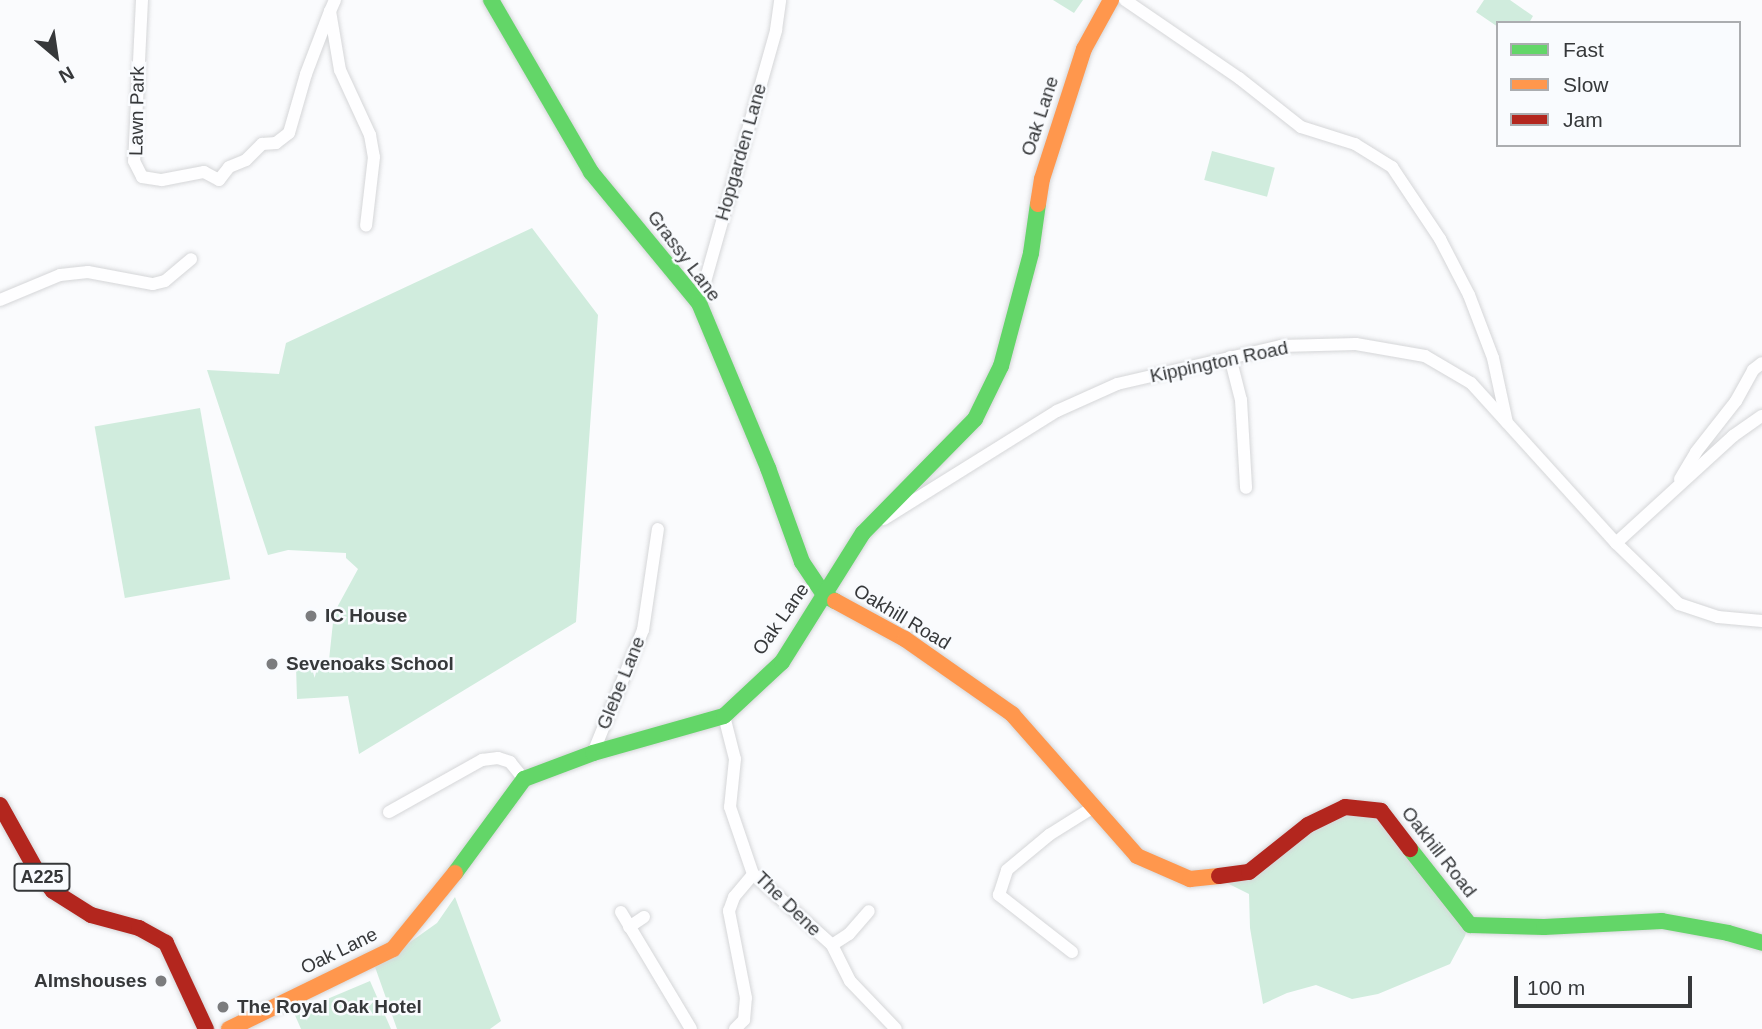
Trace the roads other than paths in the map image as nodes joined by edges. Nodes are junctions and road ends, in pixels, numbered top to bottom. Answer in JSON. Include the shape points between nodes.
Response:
{"nodes":[{"id":1,"x":142,"y":0,"type":"edge"},
{"id":2,"x":491,"y":0,"type":"edge"},
{"id":3,"x":780,"y":0,"type":"edge"},
{"id":4,"x":1111,"y":0,"type":"edge"},
{"id":5,"x":1125,"y":0,"type":"edge"},
{"id":6,"x":333,"y":6,"type":"edge"},
{"id":7,"x":366,"y":226,"type":"dead end"},
{"id":8,"x":191,"y":259,"type":"dead end"},
{"id":9,"x":0,"y":300,"type":"edge"},
{"id":10,"x":699,"y":303,"type":"junction"},
{"id":11,"x":1230,"y":357,"type":"junction"},
{"id":12,"x":1762,"y":363,"type":"edge"},
{"id":13,"x":1762,"y":416,"type":"edge"},
{"id":14,"x":1508,"y":423,"type":"junction"},
{"id":15,"x":1246,"y":488,"type":"dead end"},
{"id":16,"x":1671,"y":493,"type":"junction"},
{"id":17,"x":658,"y":529,"type":"dead end"},
{"id":18,"x":863,"y":533,"type":"junction"},
{"id":19,"x":1616,"y":543,"type":"junction"},
{"id":20,"x":824,"y":595,"type":"junction"},
{"id":21,"x":1762,"y":621,"type":"edge"},
{"id":22,"x":724,"y":716,"type":"junction"},
{"id":23,"x":593,"y":753,"type":"junction"},
{"id":24,"x":524,"y":779,"type":"junction"},
{"id":25,"x":0,"y":805,"type":"edge"},
{"id":26,"x":1093,"y":808,"type":"junction"},
{"id":27,"x":389,"y":812,"type":"dead end"},
{"id":28,"x":753,"y":874,"type":"junction"},
{"id":29,"x":869,"y":911,"type":"dead end"},
{"id":30,"x":621,"y":912,"type":"dead end"},
{"id":31,"x":643,"y":918,"type":"dead end"},
{"id":32,"x":860,"y":922,"type":"junction"},
{"id":33,"x":629,"y":926,"type":"junction"},
{"id":34,"x":872,"y":931,"type":"dead end"},
{"id":35,"x":1762,"y":943,"type":"edge"},
{"id":36,"x":832,"y":945,"type":"junction"},
{"id":37,"x":1072,"y":952,"type":"dead end"},
{"id":38,"x":742,"y":1026,"type":"edge"},
{"id":39,"x":206,"y":1029,"type":"edge"},
{"id":40,"x":229,"y":1029,"type":"edge"},
{"id":41,"x":691,"y":1029,"type":"edge"},
{"id":42,"x":896,"y":1029,"type":"edge"}],
"edges":[{"from":1,"to":6,"type":"street","name":"Lawn Park","via":[[134,161],[142,177],[162,180],[204,172],[219,180],[229,167],[246,160],[262,144],[276,143],[289,133]]},
{"from":2,"to":10,"type":"street","name":"Grassy Lane","via":[[591,172]]},
{"from":3,"to":10,"type":"street","name":"Hopgarden Lane","via":[[776,30]]},
{"from":4,"to":18,"type":"street","name":"Oak Lane","via":[[1084,49],[1042,179],[1031,253],[1002,366],[975,419]]},
{"from":5,"to":14,"type":"street","via":[[1301,127],[1355,144],[1392,167],[1440,239],[1469,295],[1493,358]]},
{"from":6,"to":7,"type":"street","via":[[340,71],[370,135],[374,157]]},
{"from":8,"to":9,"type":"street","via":[[153,285],[88,272],[61,275]]},
{"from":10,"to":20,"type":"street","name":"Grassy Lane","via":[[802,562]]},
{"from":11,"to":14,"type":"street","name":"Kippington Road","via":[[1280,346],[1344,344],[1412,353],[1471,383]]},
{"from":11,"to":15,"type":"street","via":[[1241,400]]},
{"from":11,"to":18,"type":"street","name":"Kippington Road","via":[[1117,384],[1057,411]]},
{"from":12,"to":16,"type":"street"},
{"from":13,"to":16,"type":"street"},
{"from":14,"to":19,"type":"street","name":"Kippington Road"},
{"from":16,"to":19,"type":"street"},
{"from":17,"to":23,"type":"street","name":"Glebe Lane","via":[[643,630]]},
{"from":18,"to":20,"type":"street","name":"Oak Lane"},
{"from":19,"to":21,"type":"street","name":"Kippington Road","via":[[1679,604],[1717,617]]},
{"from":20,"to":22,"type":"street","name":"Oak Lane","via":[[782,662]]},
{"from":20,"to":26,"type":"street","name":"Oakhill Road","via":[[905,639],[1012,714]]},
{"from":22,"to":23,"type":"street","name":"Oak Lane"},
{"from":22,"to":28,"type":"street","name":"The Dene","via":[[735,759],[730,807]]},
{"from":23,"to":24,"type":"street","name":"Oak Lane"},
{"from":24,"to":27,"type":"street","via":[[510,762],[482,760]]},
{"from":24,"to":40,"type":"street","name":"Oak Lane","via":[[426,912],[393,949]]},
{"from":25,"to":39,"type":"street","number":"A225","via":[[53,891],[91,915],[152,934],[166,943]]},
{"from":26,"to":35,"type":"street","name":"Oakhill Road","via":[[1137,856],[1190,879],[1249,872],[1308,825],[1345,807],[1381,811],[1469,925],[1544,927],[1662,921]]},
{"from":26,"to":37,"type":"street","via":[[1049,835],[1007,870],[999,895]]},
{"from":28,"to":36,"type":"street","name":"The Dene"},
{"from":28,"to":38,"type":"street","via":[[729,911],[746,998]]},
{"from":29,"to":32,"type":"street"},
{"from":30,"to":33,"type":"street"},
{"from":31,"to":33,"type":"street"},
{"from":32,"to":34,"type":"street"},
{"from":32,"to":36,"type":"street"},
{"from":33,"to":41,"type":"street"},
{"from":36,"to":42,"type":"street","name":"The Dene","via":[[850,981]]}]}
